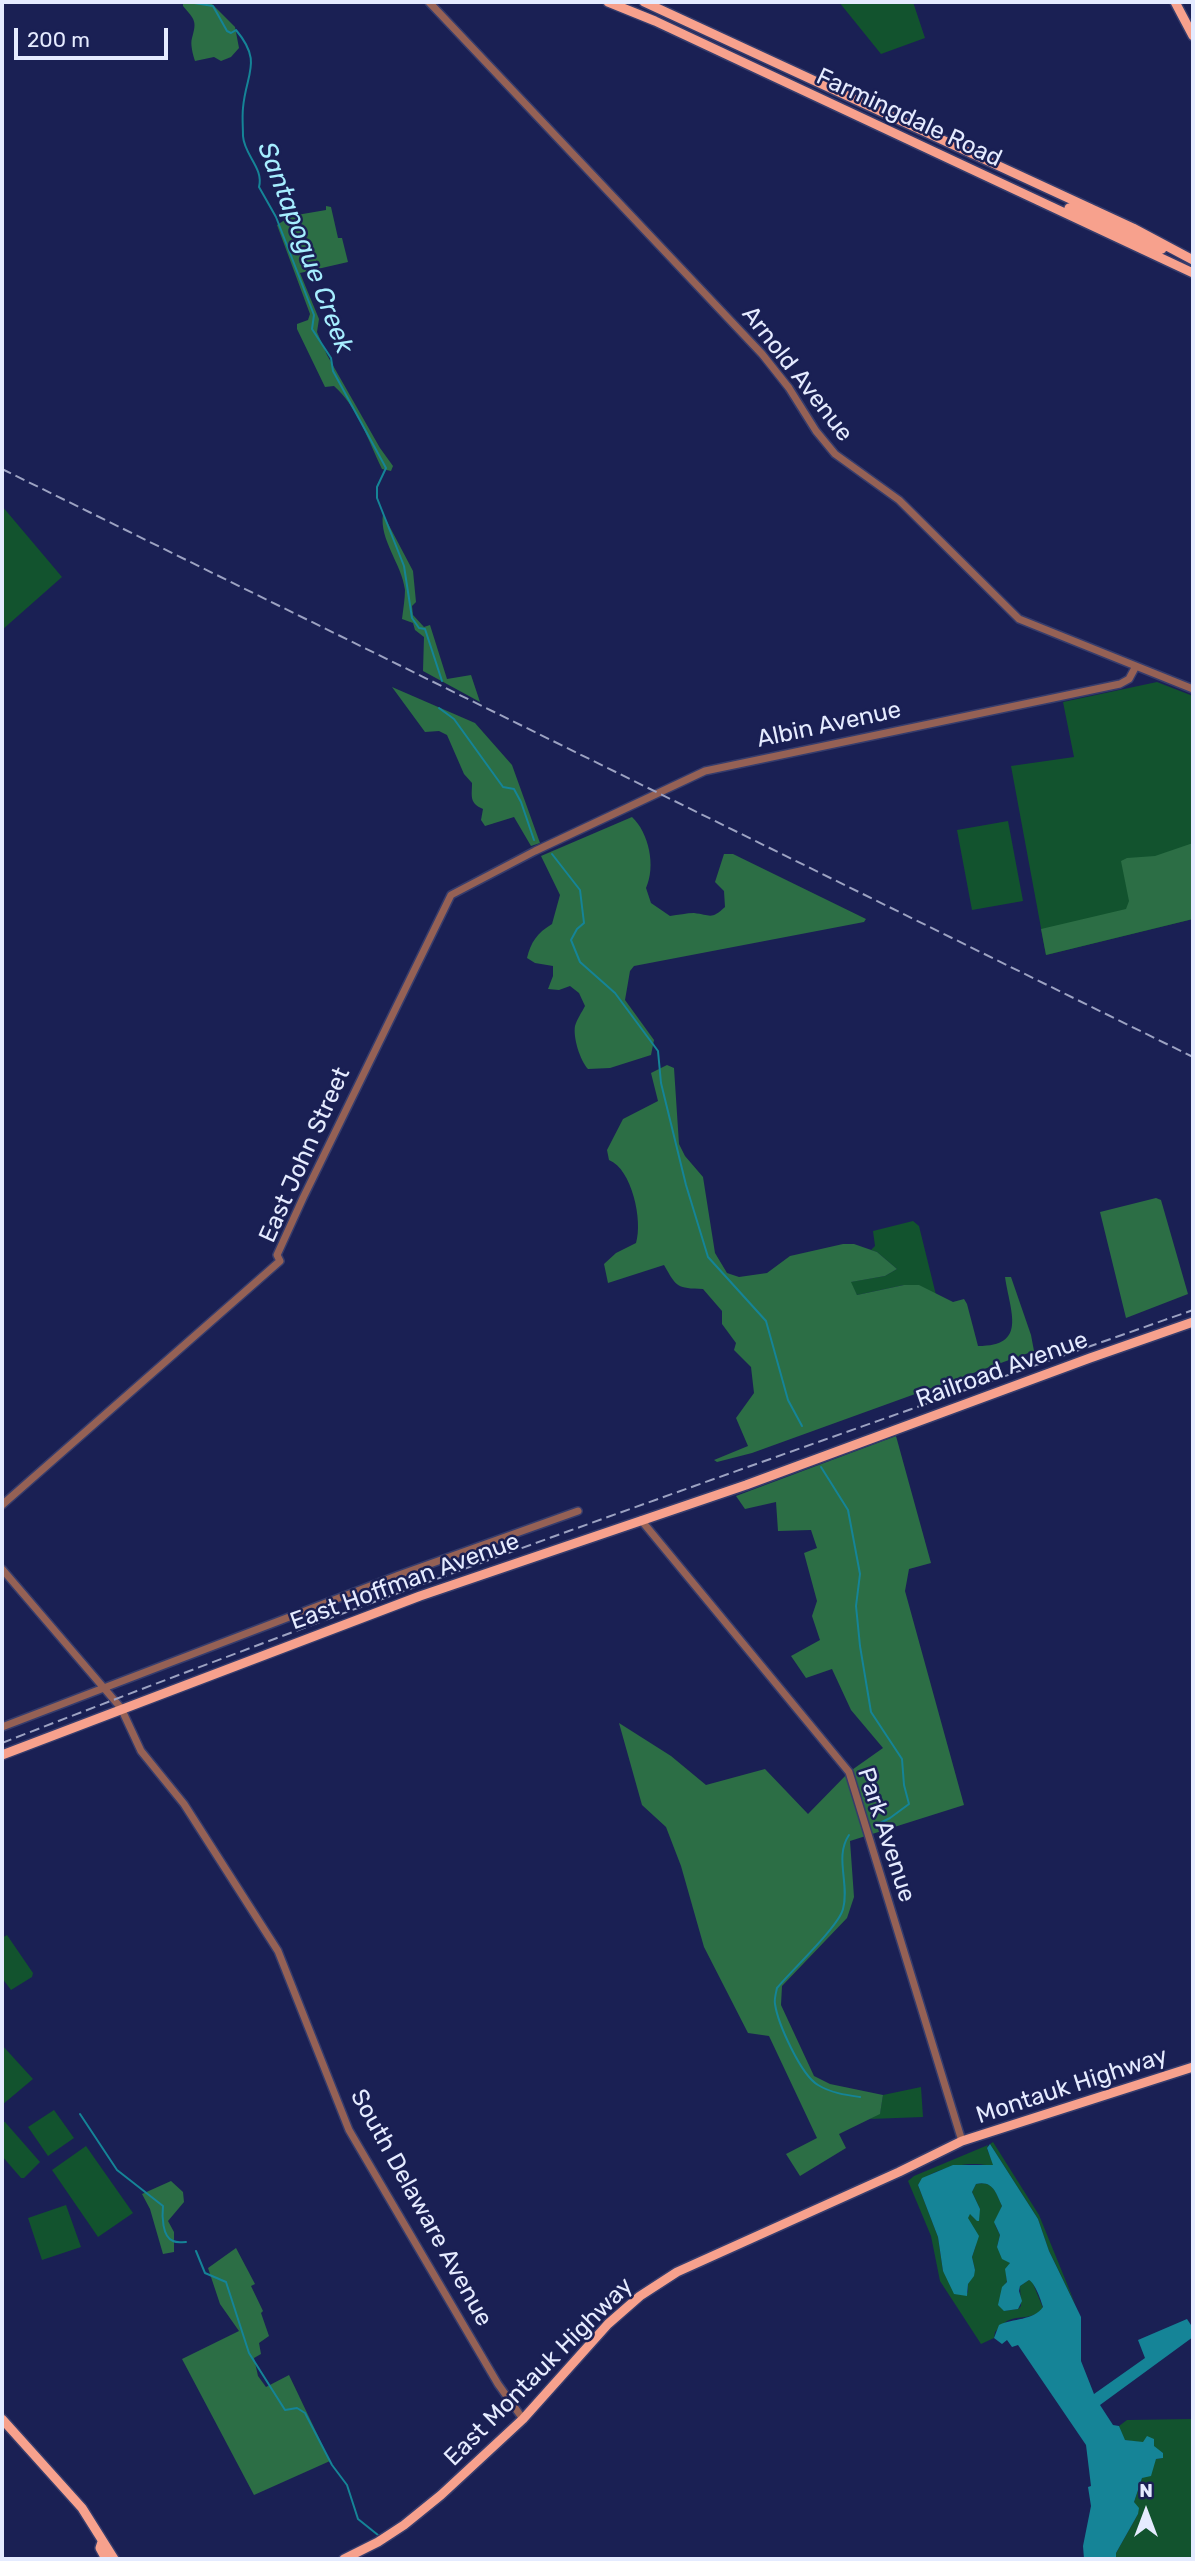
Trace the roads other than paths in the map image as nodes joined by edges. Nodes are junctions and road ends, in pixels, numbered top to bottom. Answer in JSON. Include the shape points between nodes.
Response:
{"nodes":[{"id":1,"x":429,"y":2,"type":"edge"},
{"id":2,"x":608,"y":2,"type":"edge"},
{"id":3,"x":644,"y":2,"type":"edge"},
{"id":4,"x":1175,"y":2,"type":"edge"},
{"id":5,"x":1193,"y":36,"type":"edge"},
{"id":6,"x":696,"y":40,"type":"junction"},
{"id":7,"x":727,"y":40,"type":"junction"},
{"id":8,"x":751,"y":51,"type":"junction"},
{"id":9,"x":721,"y":52,"type":"junction"},
{"id":10,"x":924,"y":131,"type":"junction"},
{"id":11,"x":895,"y":133,"type":"junction"},
{"id":12,"x":947,"y":142,"type":"junction"},
{"id":13,"x":919,"y":144,"type":"junction"},
{"id":14,"x":1043,"y":202,"type":"junction"},
{"id":15,"x":1191,"y":259,"type":"edge"},
{"id":16,"x":1193,"y":273,"type":"edge"},
{"id":17,"x":1136,"y":666,"type":"junction"},
{"id":18,"x":1193,"y":689,"type":"edge"},
{"id":19,"x":535,"y":850,"type":"joint"},
{"id":20,"x":1193,"y":1322,"type":"edge"},
{"id":21,"x":826,"y":1456,"type":"joint"},
{"id":22,"x":2,"y":1505,"type":"edge"},
{"id":23,"x":578,"y":1511,"type":"dead end"},
{"id":24,"x":641,"y":1520,"type":"junction"},
{"id":25,"x":2,"y":1569,"type":"edge"},
{"id":26,"x":105,"y":1687,"type":"junction"},
{"id":27,"x":121,"y":1708,"type":"junction"},
{"id":28,"x":2,"y":1727,"type":"edge"},
{"id":29,"x":2,"y":1755,"type":"edge"},
{"id":30,"x":1193,"y":2067,"type":"edge"},
{"id":31,"x":962,"y":2141,"type":"junction"},
{"id":32,"x":2,"y":2419,"type":"edge"},
{"id":33,"x":523,"y":2419,"type":"junction"},
{"id":34,"x":102,"y":2542,"type":"junction"},
{"id":35,"x":106,"y":2559,"type":"edge"},
{"id":36,"x":114,"y":2559,"type":"edge"},
{"id":37,"x":344,"y":2559,"type":"edge"}],
"edges":[{"from":1,"to":17,"type":"street","name":"Arnold Avenue","via":[[762,354],[843,461],[899,500],[1019,619]]},
{"from":2,"to":6,"type":"main road","name":"Farmingdale Road"},
{"from":3,"to":7,"type":"main road","name":"Farmingdale Road"},
{"from":4,"to":5,"type":"main road"},
{"from":6,"to":7,"type":"main road","via":[[715,45]]},
{"from":6,"to":9,"type":"main road","name":"Farmingdale Road"},
{"from":7,"to":8,"type":"main road","name":"Farmingdale Road"},
{"from":8,"to":9,"type":"main road","via":[[725,46]]},
{"from":8,"to":10,"type":"main road","name":"Farmingdale Road"},
{"from":9,"to":11,"type":"main road","name":"Farmingdale Road"},
{"from":10,"to":11,"type":"main road","via":[[914,137]]},
{"from":10,"to":12,"type":"main road","name":"Farmingdale Road"},
{"from":11,"to":13,"type":"main road","name":"Farmingdale Road"},
{"from":12,"to":13,"type":"main road","via":[[926,139]]},
{"from":12,"to":15,"type":"main road","name":"Farmingdale Road"},
{"from":13,"to":14,"type":"main road","name":"Farmingdale Road"},
{"from":14,"to":15,"type":"main road","via":[[1074,209]]},
{"from":14,"to":16,"type":"main road","name":"Farmingdale Road"},
{"from":17,"to":18,"type":"street","name":"Arnold Avenue"},
{"from":17,"to":19,"type":"street","name":"Albin Avenue","via":[[1120,684],[705,771]]},
{"from":19,"to":22,"type":"street","name":"East John Street","via":[[450,895],[303,1198],[277,1255],[280,1261]]},
{"from":20,"to":21,"type":"main road","name":"Railroad Avenue"},
{"from":21,"to":24,"type":"main road","name":"East Hoffman Avenue"},
{"from":23,"to":26,"type":"street","name":"East Hoffman Avenue"},
{"from":24,"to":27,"type":"main road","name":"East Hoffman Avenue","via":[[420,1596]]},
{"from":24,"to":31,"type":"street","name":"Park Avenue","via":[[849,1772]]},
{"from":25,"to":26,"type":"street","name":"South Delaware Avenue"},
{"from":26,"to":27,"type":"street","name":"South Delaware Avenue"},
{"from":26,"to":28,"type":"street","name":"East Hoffman Avenue"},
{"from":27,"to":29,"type":"main road","name":"East Hoffman Avenue"},
{"from":27,"to":33,"type":"street","name":"South Delaware Avenue","via":[[141,1751],[184,1804],[278,1951],[349,2130]]},
{"from":30,"to":31,"type":"main road","name":"Montauk Highway"},
{"from":31,"to":33,"type":"main road","name":"East Montauk Highway","via":[[677,2272],[608,2324]]},
{"from":32,"to":34,"type":"main road","via":[[82,2508]]},
{"from":33,"to":37,"type":"main road","name":"East Montauk Highway","via":[[404,2525]]},
{"from":34,"to":35,"type":"main road"},
{"from":34,"to":36,"type":"main road"}]}
